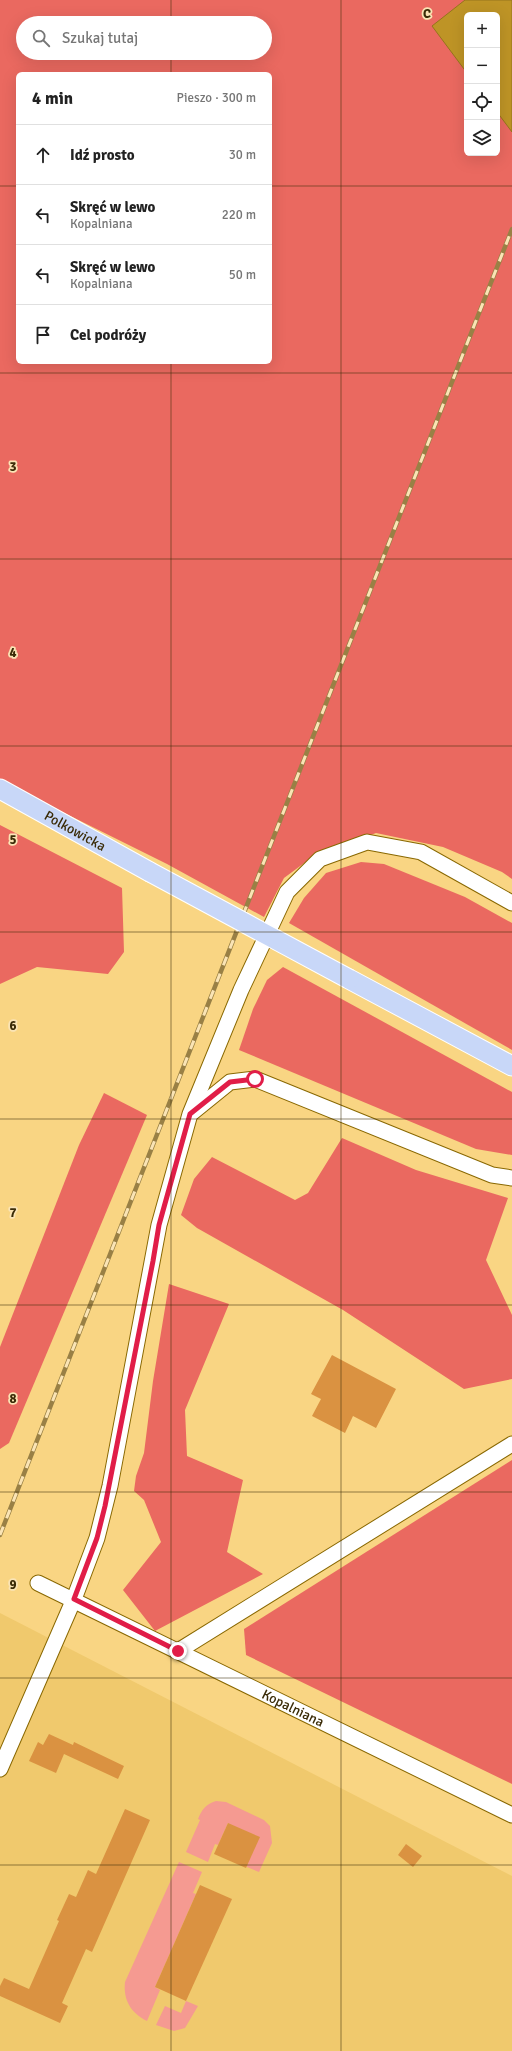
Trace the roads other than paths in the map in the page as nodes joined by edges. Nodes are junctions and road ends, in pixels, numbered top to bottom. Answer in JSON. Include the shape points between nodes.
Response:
{"nodes":[{"id":1,"x":0,"y":789,"type":"edge"},
{"id":2,"x":512,"y":903,"type":"edge"},
{"id":3,"x":512,"y":1066,"type":"edge"},
{"id":4,"x":190,"y":1114,"type":"junction"},
{"id":5,"x":512,"y":1178,"type":"edge"},
{"id":6,"x":512,"y":1444,"type":"edge"},
{"id":7,"x":38,"y":1583,"type":"dead end"},
{"id":8,"x":74,"y":1599,"type":"junction"},
{"id":9,"x":178,"y":1651,"type":"junction"},
{"id":10,"x":0,"y":1769,"type":"edge"},
{"id":11,"x":512,"y":1815,"type":"edge"}],
"edges":[{"from":1,"to":3,"type":"main road","name":"Polkowicka","bridge":true},
{"from":2,"to":4,"type":"street","via":[[421,852],[367,842],[320,859],[287,892],[241,990]]},
{"from":4,"to":5,"type":"street","via":[[230,1082],[255,1079],[492,1175]]},
{"from":4,"to":8,"type":"street","via":[[159,1225],[105,1506],[97,1538]]},
{"from":6,"to":9,"type":"street"},
{"from":7,"to":8,"type":"street","name":"Kopalniana"},
{"from":8,"to":9,"type":"street","name":"Kopalniana"},
{"from":8,"to":10,"type":"street"},
{"from":9,"to":11,"type":"street","name":"Kopalniana"}]}
